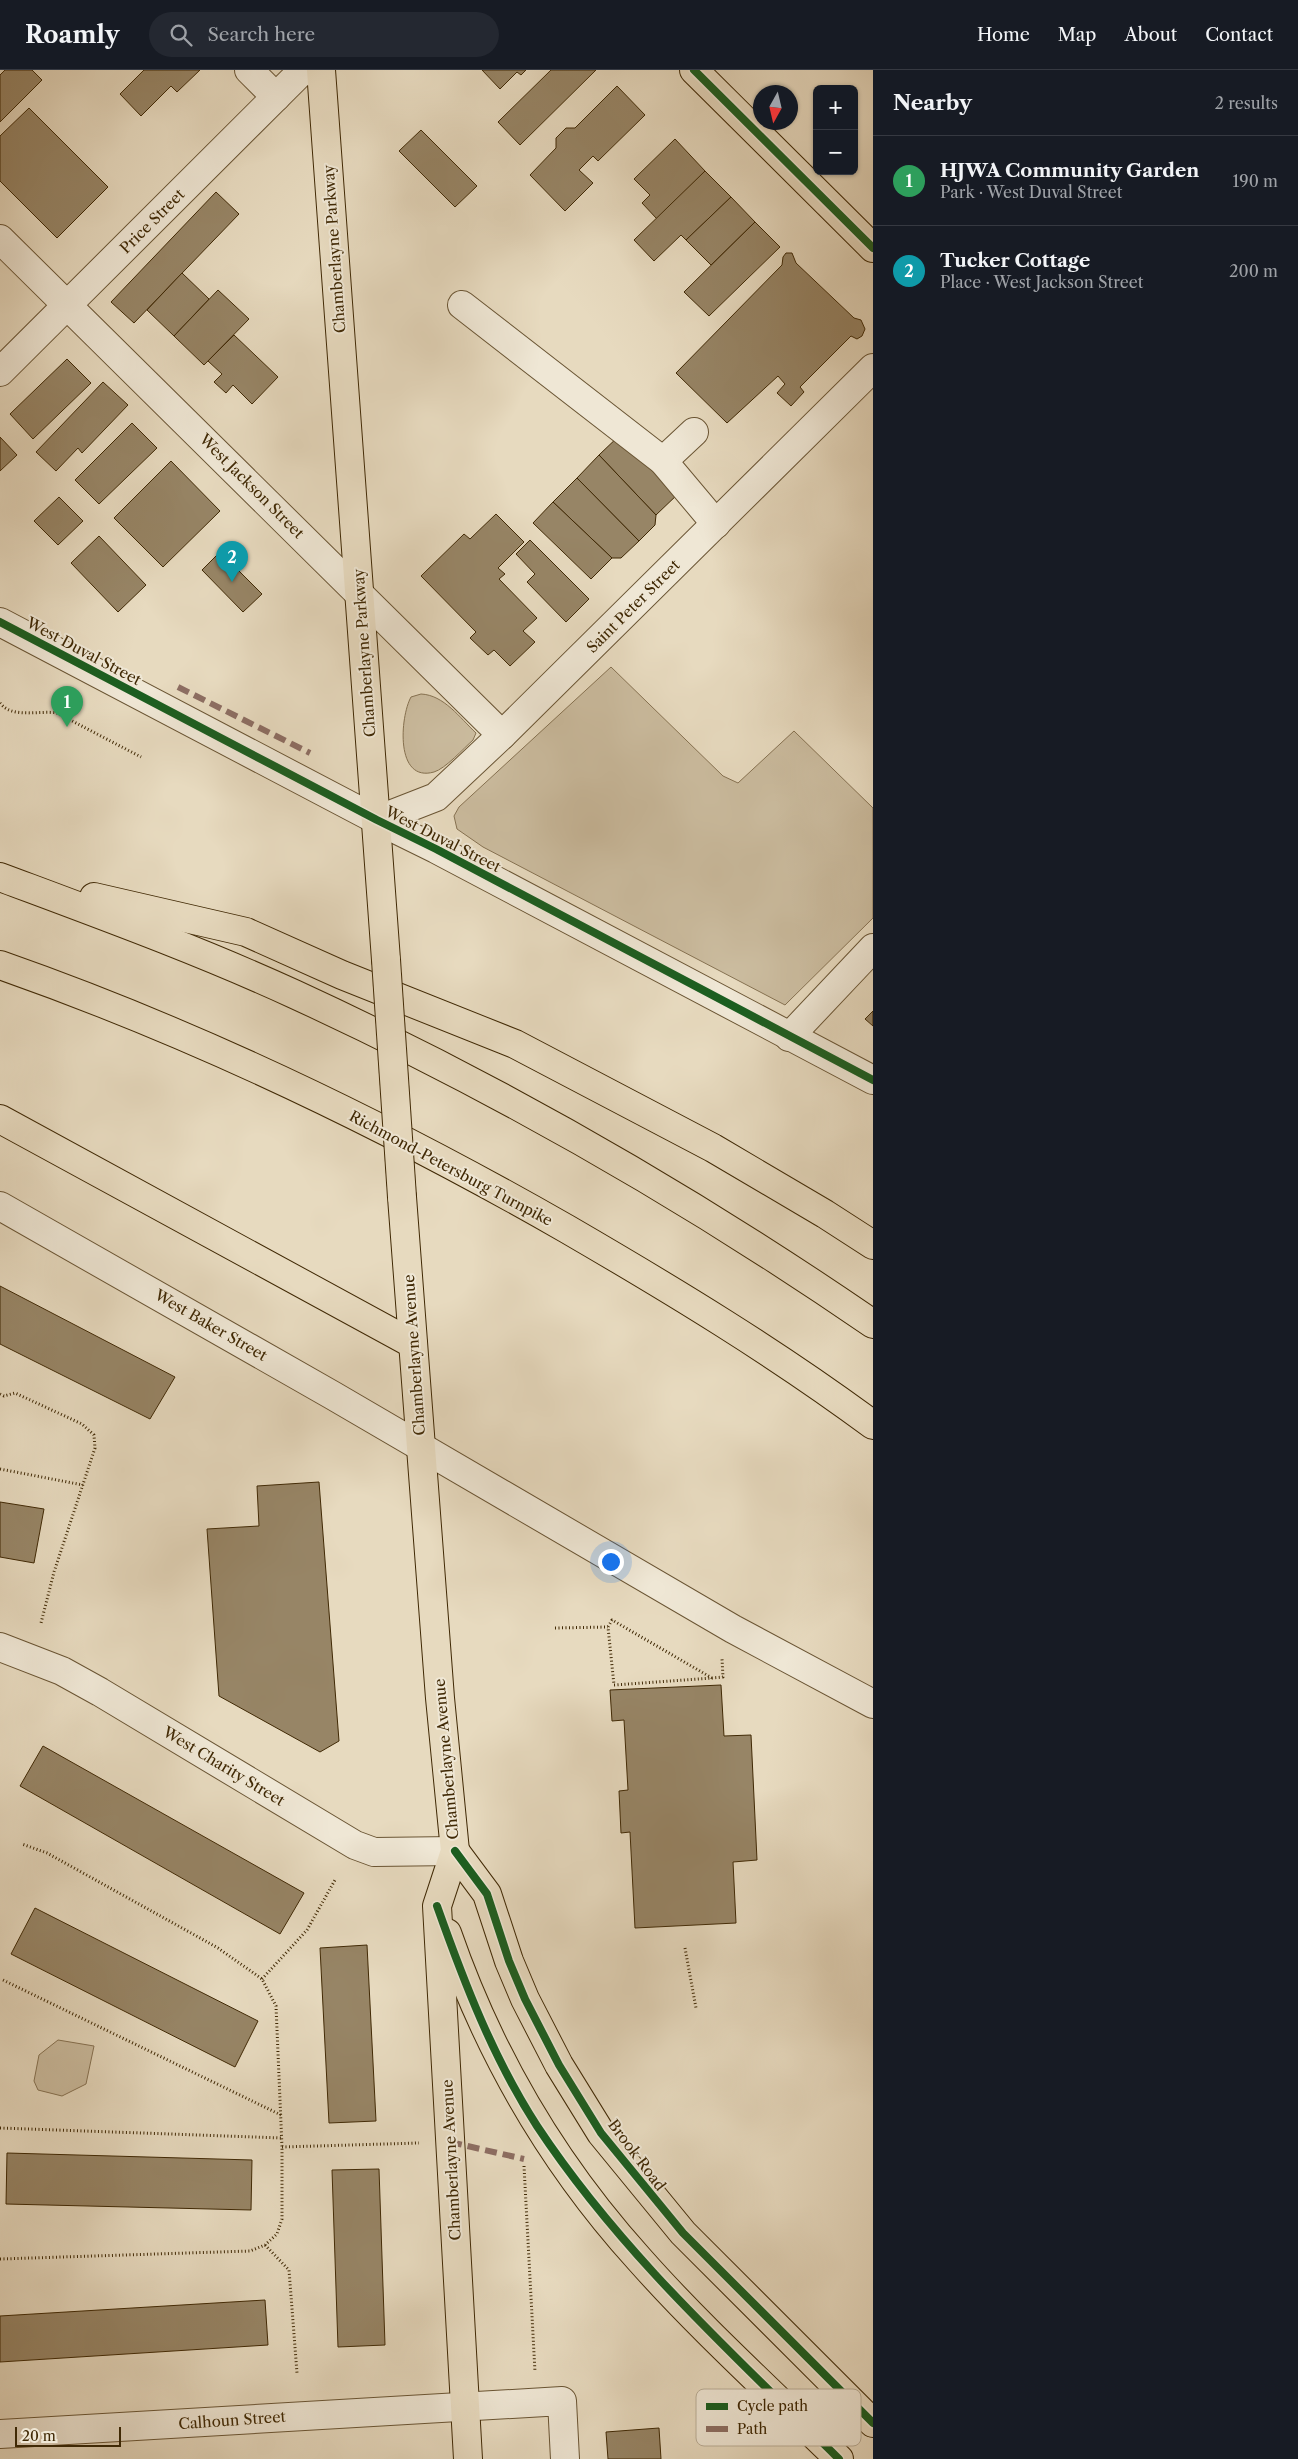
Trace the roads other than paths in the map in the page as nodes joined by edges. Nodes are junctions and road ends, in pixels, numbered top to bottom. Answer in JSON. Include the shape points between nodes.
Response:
{"nodes":[{"id":1,"x":249,"y":70,"type":"edge"},
{"id":2,"x":303,"y":70,"type":"edge"},
{"id":3,"x":321,"y":70,"type":"edge"},
{"id":4,"x":694,"y":70,"type":"edge"},
{"id":5,"x":276,"y":97,"type":"junction"},
{"id":6,"x":0,"y":238,"type":"edge"},
{"id":7,"x":873,"y":248,"type":"edge"},
{"id":8,"x":67,"y":305,"type":"junction"},
{"id":9,"x":462,"y":305,"type":"dead end"},
{"id":10,"x":873,"y":368,"type":"edge"},
{"id":11,"x":0,"y":372,"type":"edge"},
{"id":12,"x":694,"y":432,"type":"dead end"},
{"id":13,"x":663,"y":461,"type":"junction"},
{"id":14,"x":716,"y":524,"type":"junction"},
{"id":15,"x":360,"y":593,"type":"junction"},
{"id":16,"x":0,"y":622,"type":"edge"},
{"id":17,"x":502,"y":735,"type":"junction"},
{"id":18,"x":377,"y":820,"type":"junction"},
{"id":19,"x":0,"y":876,"type":"edge"},
{"id":20,"x":873,"y":948,"type":"edge"},
{"id":21,"x":0,"y":965,"type":"edge"},
{"id":22,"x":789,"y":1037,"type":"junction"},
{"id":23,"x":873,"y":1080,"type":"edge"},
{"id":24,"x":0,"y":1119,"type":"edge"},
{"id":25,"x":0,"y":1206,"type":"edge"},
{"id":26,"x":405,"y":1236,"type":"joint"},
{"id":27,"x":873,"y":1245,"type":"edge"},
{"id":28,"x":873,"y":1324,"type":"edge"},
{"id":29,"x":413,"y":1344,"type":"junction"},
{"id":30,"x":873,"y":1425,"type":"edge"},
{"id":31,"x":421,"y":1447,"type":"junction"},
{"id":32,"x":0,"y":1647,"type":"edge"},
{"id":33,"x":873,"y":1704,"type":"edge"},
{"id":34,"x":455,"y":1850,"type":"junction"},
{"id":35,"x":437,"y":1906,"type":"junction"},
{"id":36,"x":769,"y":2389,"type":"edge"},
{"id":37,"x":839,"y":2389,"type":"edge"},
{"id":38,"x":464,"y":2405,"type":"junction"},
{"id":39,"x":861,"y":2411,"type":"edge"},
{"id":40,"x":873,"y":2423,"type":"edge"},
{"id":41,"x":0,"y":2434,"type":"edge"},
{"id":42,"x":826,"y":2446,"type":"edge"},
{"id":43,"x":468,"y":2459,"type":"edge"},
{"id":44,"x":565,"y":2459,"type":"edge"},
{"id":45,"x":839,"y":2459,"type":"edge"}],
"edges":[{"from":1,"to":5,"type":"street"},
{"from":2,"to":5,"type":"street","name":"Price Street"},
{"from":3,"to":15,"type":"main road","name":"Chamberlayne Parkway"},
{"from":4,"to":7,"type":"main road"},
{"from":5,"to":8,"type":"street","name":"Price Street"},
{"from":6,"to":8,"type":"street","name":"West Jackson Street"},
{"from":8,"to":11,"type":"street","name":"Price Street"},
{"from":8,"to":15,"type":"street","name":"West Jackson Street"},
{"from":9,"to":13,"type":"street"},
{"from":10,"to":14,"type":"street","name":"Saint Peter Street"},
{"from":12,"to":13,"type":"street"},
{"from":13,"to":14,"type":"street"},
{"from":14,"to":17,"type":"street","name":"Saint Peter Street"},
{"from":15,"to":17,"type":"street","name":"West Jackson Street"},
{"from":15,"to":18,"type":"main road","name":"Chamberlayne Parkway"},
{"from":16,"to":18,"type":"street","name":"West Duval Street"},
{"from":17,"to":18,"type":"street","name":"Saint Peter Street","via":[[436,797]]},
{"from":18,"to":22,"type":"street","name":"West Duval Street"},
{"from":18,"to":26,"type":"main road","name":"Chamberlayne Parkway","bridge":true},
{"from":19,"to":27,"type":"main road","via":[[246,932],[342,975],[515,1044],[713,1148]]},
{"from":19,"to":28,"type":"main road","via":[[172,942],[292,993],[468,1079],[694,1209]]},
{"from":20,"to":22,"type":"street"},
{"from":21,"to":30,"type":"main road","name":"Richmond-Petersburg Turnpike","via":[[145,1021],[252,1068],[323,1100],[480,1180],[650,1277],[759,1346]]},
{"from":22,"to":23,"type":"street","name":"West Duval Street"},
{"from":24,"to":29,"type":"main road"},
{"from":25,"to":31,"type":"street","name":"West Baker Street"},
{"from":26,"to":29,"type":"main road","name":"Chamberlayne Avenue"},
{"from":29,"to":31,"type":"main road","name":"Chamberlayne Avenue"},
{"from":31,"to":33,"type":"street","name":"West Baker Street","via":[[748,1638]]},
{"from":31,"to":34,"type":"main road","name":"Chamberlayne Avenue"},
{"from":32,"to":34,"type":"street","name":"West Charity Street","via":[[62,1671],[100,1692],[355,1845],[374,1852]]},
{"from":34,"to":35,"type":"main road","name":"Chamberlayne Avenue"},
{"from":34,"to":37,"type":"main road","name":"Brook Road","via":[[487,1894],[525,1999],[559,2065],[601,2133],[683,2233]]},
{"from":35,"to":36,"type":"main road","via":[[489,2040],[537,2125],[639,2260]]},
{"from":35,"to":38,"type":"main road","name":"Chamberlayne Avenue"},
{"from":38,"to":41,"type":"street","name":"Calhoun Street"},
{"from":38,"to":43,"type":"main road","name":"Chamberlayne Avenue"},
{"from":38,"to":44,"type":"street","name":"Calhoun Street","via":[[562,2401]]},
{"from":39,"to":40,"type":"main road","name":"Brook Road"},
{"from":42,"to":45,"type":"main road"}]}
